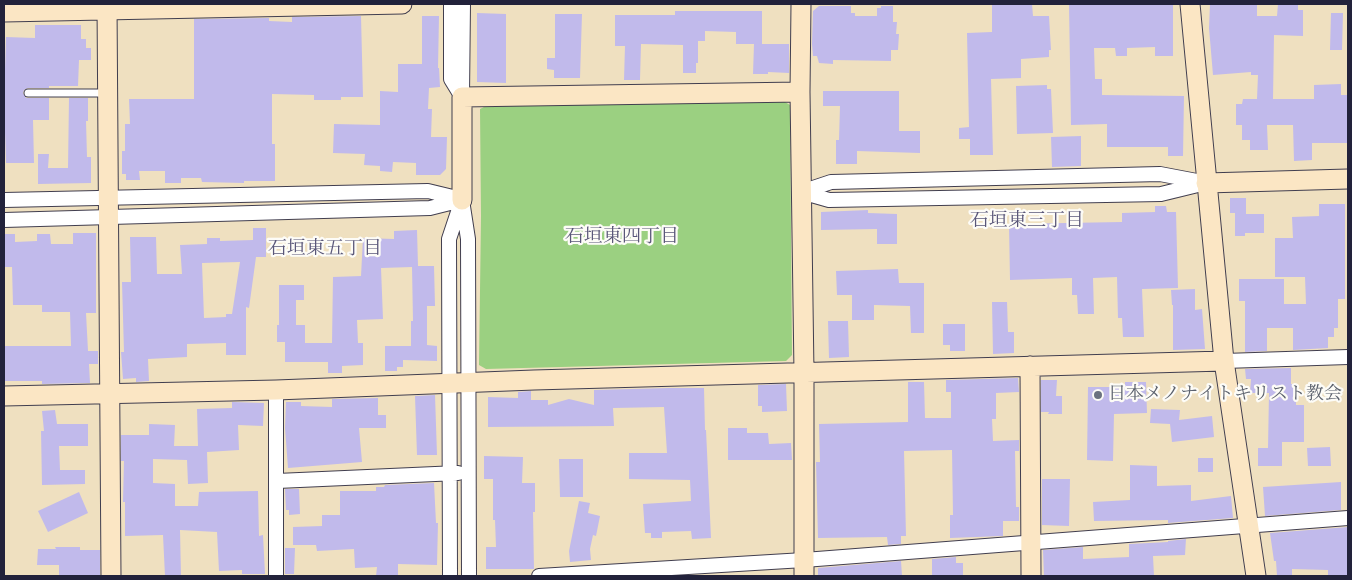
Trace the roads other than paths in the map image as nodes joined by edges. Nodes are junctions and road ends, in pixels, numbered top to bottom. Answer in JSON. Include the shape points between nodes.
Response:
{"nodes":[{"id":1,"x":402,"y":4,"type":"edge"},
{"id":2,"x":451,"y":4,"type":"edge"},
{"id":3,"x":463,"y":4,"type":"edge"},
{"id":4,"x":801,"y":4,"type":"edge"},
{"id":5,"x":1190,"y":4,"type":"edge"},
{"id":6,"x":107,"y":7,"type":"edge"},
{"id":7,"x":4,"y":12,"type":"edge"},
{"id":8,"x":800,"y":92,"type":"junction"},
{"id":9,"x":108,"y":93,"type":"junction"},
{"id":10,"x":28,"y":94,"type":"dead end"},
{"id":11,"x":462,"y":97,"type":"junction"},
{"id":12,"x":1348,"y":179,"type":"edge"},
{"id":13,"x":1206,"y":183,"type":"junction"},
{"id":14,"x":800,"y":192,"type":"junction"},
{"id":15,"x":109,"y":198,"type":"junction"},
{"id":16,"x":4,"y":200,"type":"edge"},
{"id":17,"x":462,"y":200,"type":"junction"},
{"id":18,"x":109,"y":218,"type":"junction"},
{"id":19,"x":4,"y":220,"type":"edge"},
{"id":20,"x":1348,"y":357,"type":"edge"},
{"id":21,"x":1224,"y":361,"type":"junction"},
{"id":22,"x":1030,"y":366,"type":"junction"},
{"id":23,"x":804,"y":373,"type":"junction"},
{"id":24,"x":468,"y":382,"type":"junction"},
{"id":25,"x":450,"y":383,"type":"junction"},
{"id":26,"x":276,"y":390,"type":"junction"},
{"id":27,"x":110,"y":393,"type":"junction"},
{"id":28,"x":4,"y":396,"type":"edge"},
{"id":29,"x":469,"y":473,"type":"junction"},
{"id":30,"x":450,"y":474,"type":"junction"},
{"id":31,"x":277,"y":481,"type":"junction"},
{"id":32,"x":1348,"y":518,"type":"edge"},
{"id":33,"x":1248,"y":525,"type":"junction"},
{"id":34,"x":1030,"y":543,"type":"junction"},
{"id":35,"x":804,"y":568,"type":"edge"},
{"id":36,"x":111,"y":576,"type":"edge"},
{"id":37,"x":276,"y":576,"type":"edge"},
{"id":38,"x":450,"y":576,"type":"edge"},
{"id":39,"x":469,"y":576,"type":"edge"},
{"id":40,"x":539,"y":576,"type":"edge"},
{"id":41,"x":1031,"y":576,"type":"edge"},
{"id":42,"x":1256,"y":576,"type":"edge"}],
"edges":[{"from":1,"to":6,"type":"street"},
{"from":2,"to":11,"type":"street","via":[[451,79]]},
{"from":3,"to":11,"type":"street"},
{"from":4,"to":8,"type":"street"},
{"from":5,"to":13,"type":"street"},
{"from":6,"to":7,"type":"street"},
{"from":6,"to":9,"type":"street"},
{"from":8,"to":11,"type":"street"},
{"from":8,"to":14,"type":"street"},
{"from":9,"to":10,"type":"lane"},
{"from":9,"to":15,"type":"street"},
{"from":11,"to":17,"type":"street"},
{"from":12,"to":13,"type":"street"},
{"from":13,"to":14,"type":"street","via":[[1162,194],[829,200]]},
{"from":13,"to":14,"type":"street","via":[[1160,174],[831,182]]},
{"from":13,"to":21,"type":"street"},
{"from":14,"to":23,"type":"street"},
{"from":15,"to":16,"type":"street"},
{"from":15,"to":17,"type":"street","via":[[428,191]]},
{"from":15,"to":18,"type":"street"},
{"from":17,"to":18,"type":"street","via":[[430,208]]},
{"from":17,"to":24,"type":"street","via":[[468,239]]},
{"from":17,"to":25,"type":"street","via":[[449,239]]},
{"from":18,"to":19,"type":"street"},
{"from":18,"to":27,"type":"street"},
{"from":20,"to":21,"type":"street"},
{"from":21,"to":22,"type":"street"},
{"from":21,"to":33,"type":"street"},
{"from":22,"to":23,"type":"street"},
{"from":22,"to":34,"type":"street"},
{"from":23,"to":24,"type":"street"},
{"from":23,"to":35,"type":"street"},
{"from":24,"to":25,"type":"street"},
{"from":24,"to":29,"type":"street"},
{"from":25,"to":26,"type":"street"},
{"from":25,"to":30,"type":"street"},
{"from":26,"to":27,"type":"street"},
{"from":26,"to":31,"type":"street"},
{"from":27,"to":28,"type":"street"},
{"from":27,"to":36,"type":"street"},
{"from":29,"to":30,"type":"street"},
{"from":29,"to":39,"type":"street"},
{"from":30,"to":31,"type":"street"},
{"from":30,"to":38,"type":"street"},
{"from":31,"to":37,"type":"street"},
{"from":32,"to":33,"type":"street"},
{"from":33,"to":34,"type":"street"},
{"from":33,"to":42,"type":"street"},
{"from":34,"to":35,"type":"street"},
{"from":34,"to":41,"type":"street"},
{"from":35,"to":40,"type":"street"}]}
